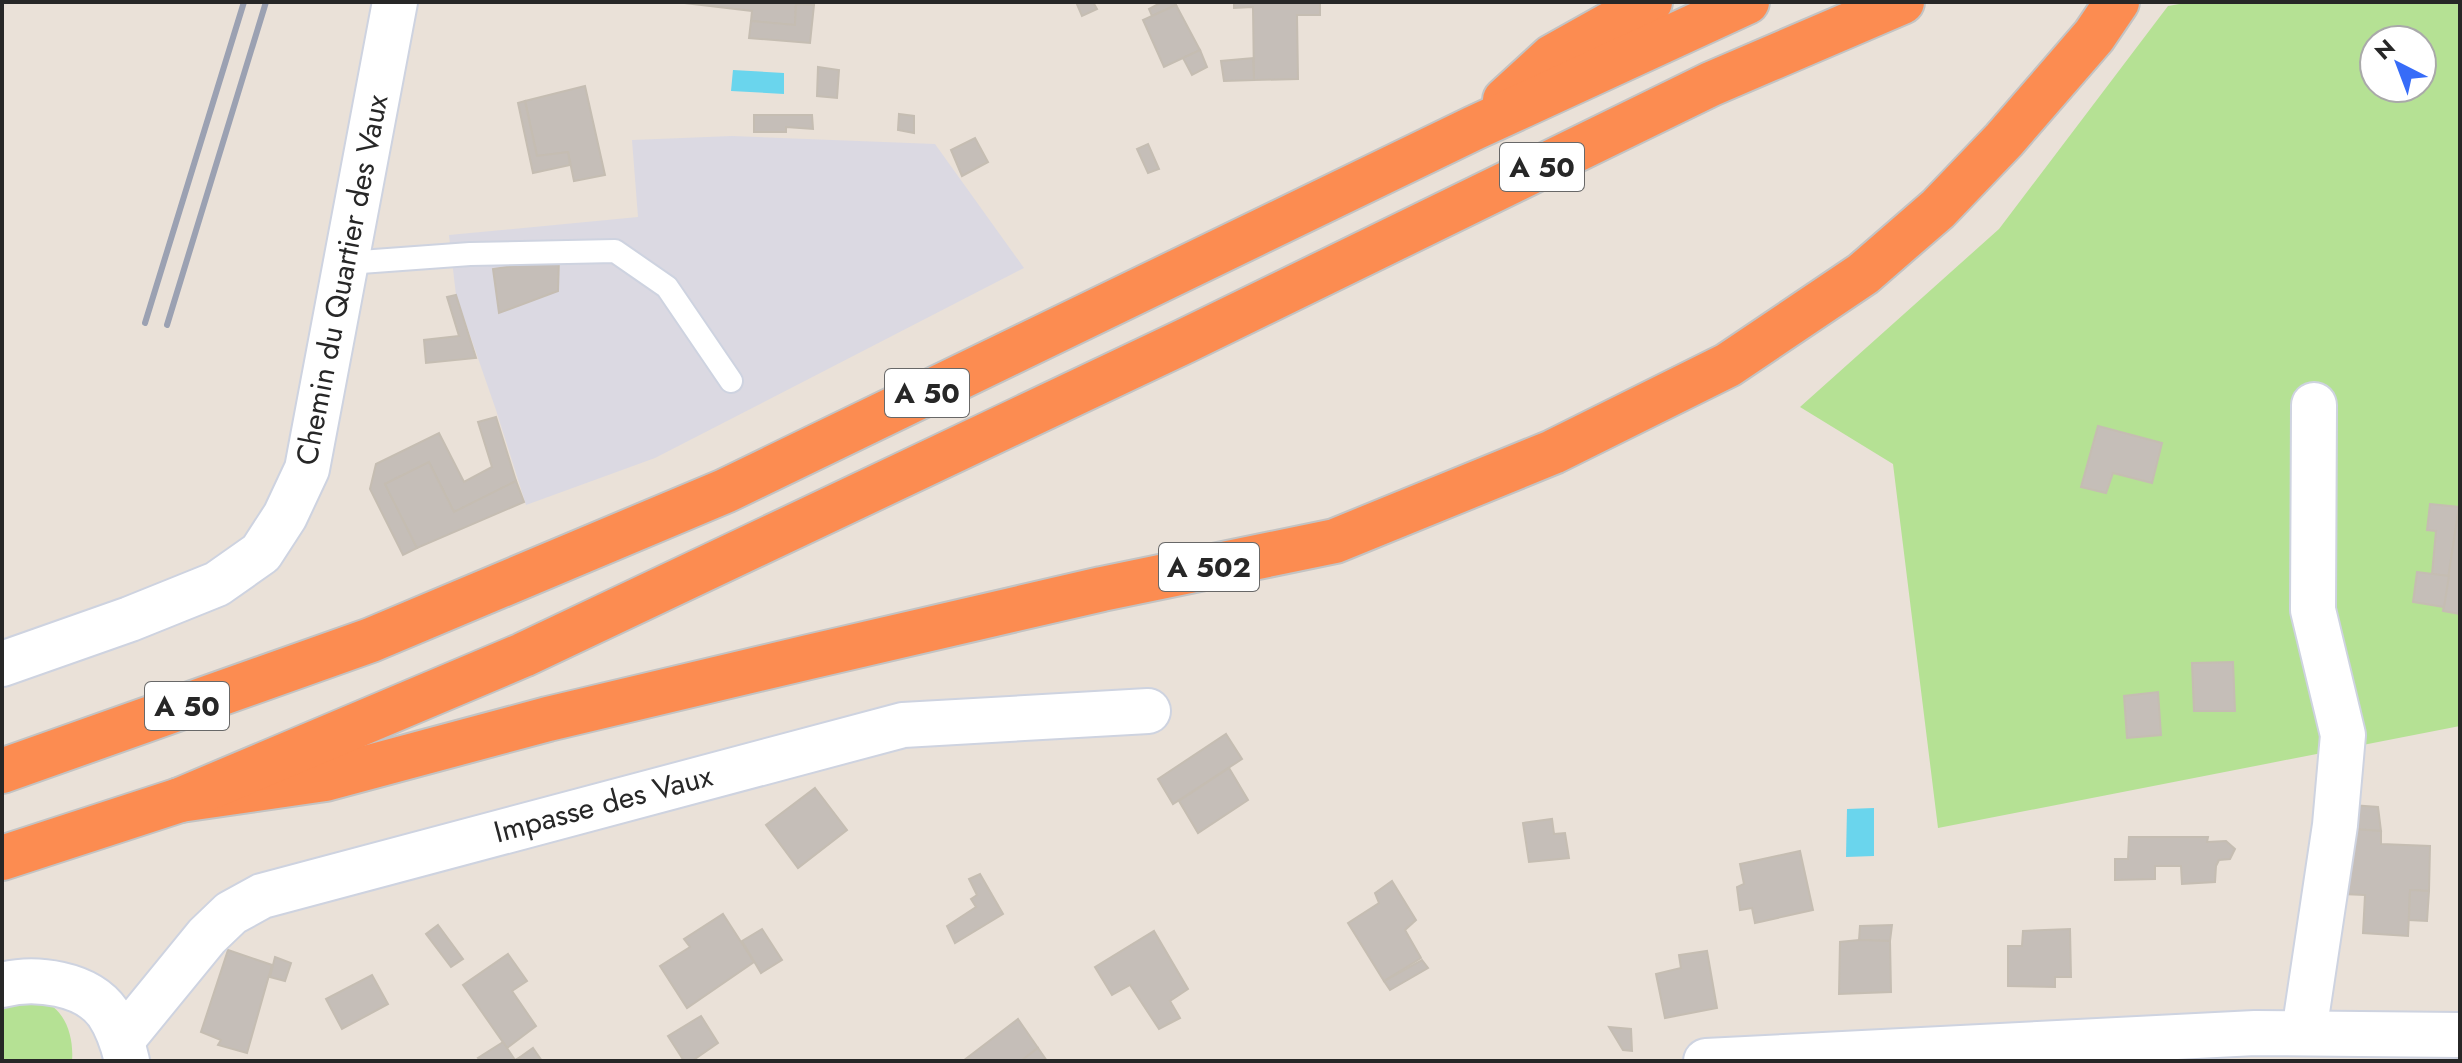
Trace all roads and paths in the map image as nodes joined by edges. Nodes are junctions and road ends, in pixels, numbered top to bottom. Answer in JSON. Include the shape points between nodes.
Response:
{"nodes":[{"id":1,"x":395,"y":2,"type":"edge"},
{"id":2,"x":1650,"y":2,"type":"edge"},
{"id":3,"x":1747,"y":2,"type":"edge"},
{"id":4,"x":1902,"y":2,"type":"edge"},
{"id":5,"x":2106,"y":19,"type":"edge"},
{"id":6,"x":1474,"y":128,"type":"junction"},
{"id":7,"x":347,"y":263,"type":"junction"},
{"id":8,"x":731,"y":381,"type":"dead end"},
{"id":9,"x":2314,"y":405,"type":"dead end"},
{"id":10,"x":2,"y":664,"type":"edge"},
{"id":11,"x":1148,"y":711,"type":"dead end"},
{"id":12,"x":2,"y":771,"type":"edge"},
{"id":13,"x":180,"y":800,"type":"junction"},
{"id":14,"x":2,"y":858,"type":"edge"},
{"id":15,"x":2,"y":985,"type":"edge"},
{"id":16,"x":2304,"y":1032,"type":"junction"},
{"id":17,"x":2460,"y":1035,"type":"edge"},
{"id":18,"x":124,"y":1050,"type":"edge"},
{"id":19,"x":1706,"y":1061,"type":"edge"}],
"edges":[{"from":1,"to":7,"type":"street","name":"Chemin du Quartier des Vaux"},
{"from":2,"to":6,"type":"highway","via":[[1552,57]]},
{"from":3,"to":6,"type":"highway","number":"A 50"},
{"from":4,"to":13,"type":"highway","number":"A 50","via":[[1711,84],[523,655]]},
{"from":5,"to":13,"type":"highway","number":"A 502","via":[[2004,140],[1938,209],[1863,274],[1728,365],[1553,452],[1335,541],[794,661],[325,779]]},
{"from":6,"to":12,"type":"highway","number":"A 50","via":[[725,491],[371,640]]},
{"from":7,"to":8,"type":"lane","via":[[615,251],[667,287]]},
{"from":7,"to":10,"type":"street","name":"Chemin du Quartier des Vaux","via":[[307,469],[261,553],[217,584]]},
{"from":9,"to":16,"type":"street","via":[[2313,610],[2343,735]]},
{"from":11,"to":18,"type":"street","name":"Impasse des Vaux","via":[[903,725],[262,896],[231,913],[207,936]]},
{"from":13,"to":14,"type":"highway","number":"A 50"},
{"from":15,"to":18,"type":"street","via":[[51,982],[89,996],[107,1012]]},
{"from":16,"to":17,"type":"street"},
{"from":16,"to":19,"type":"street"}]}
